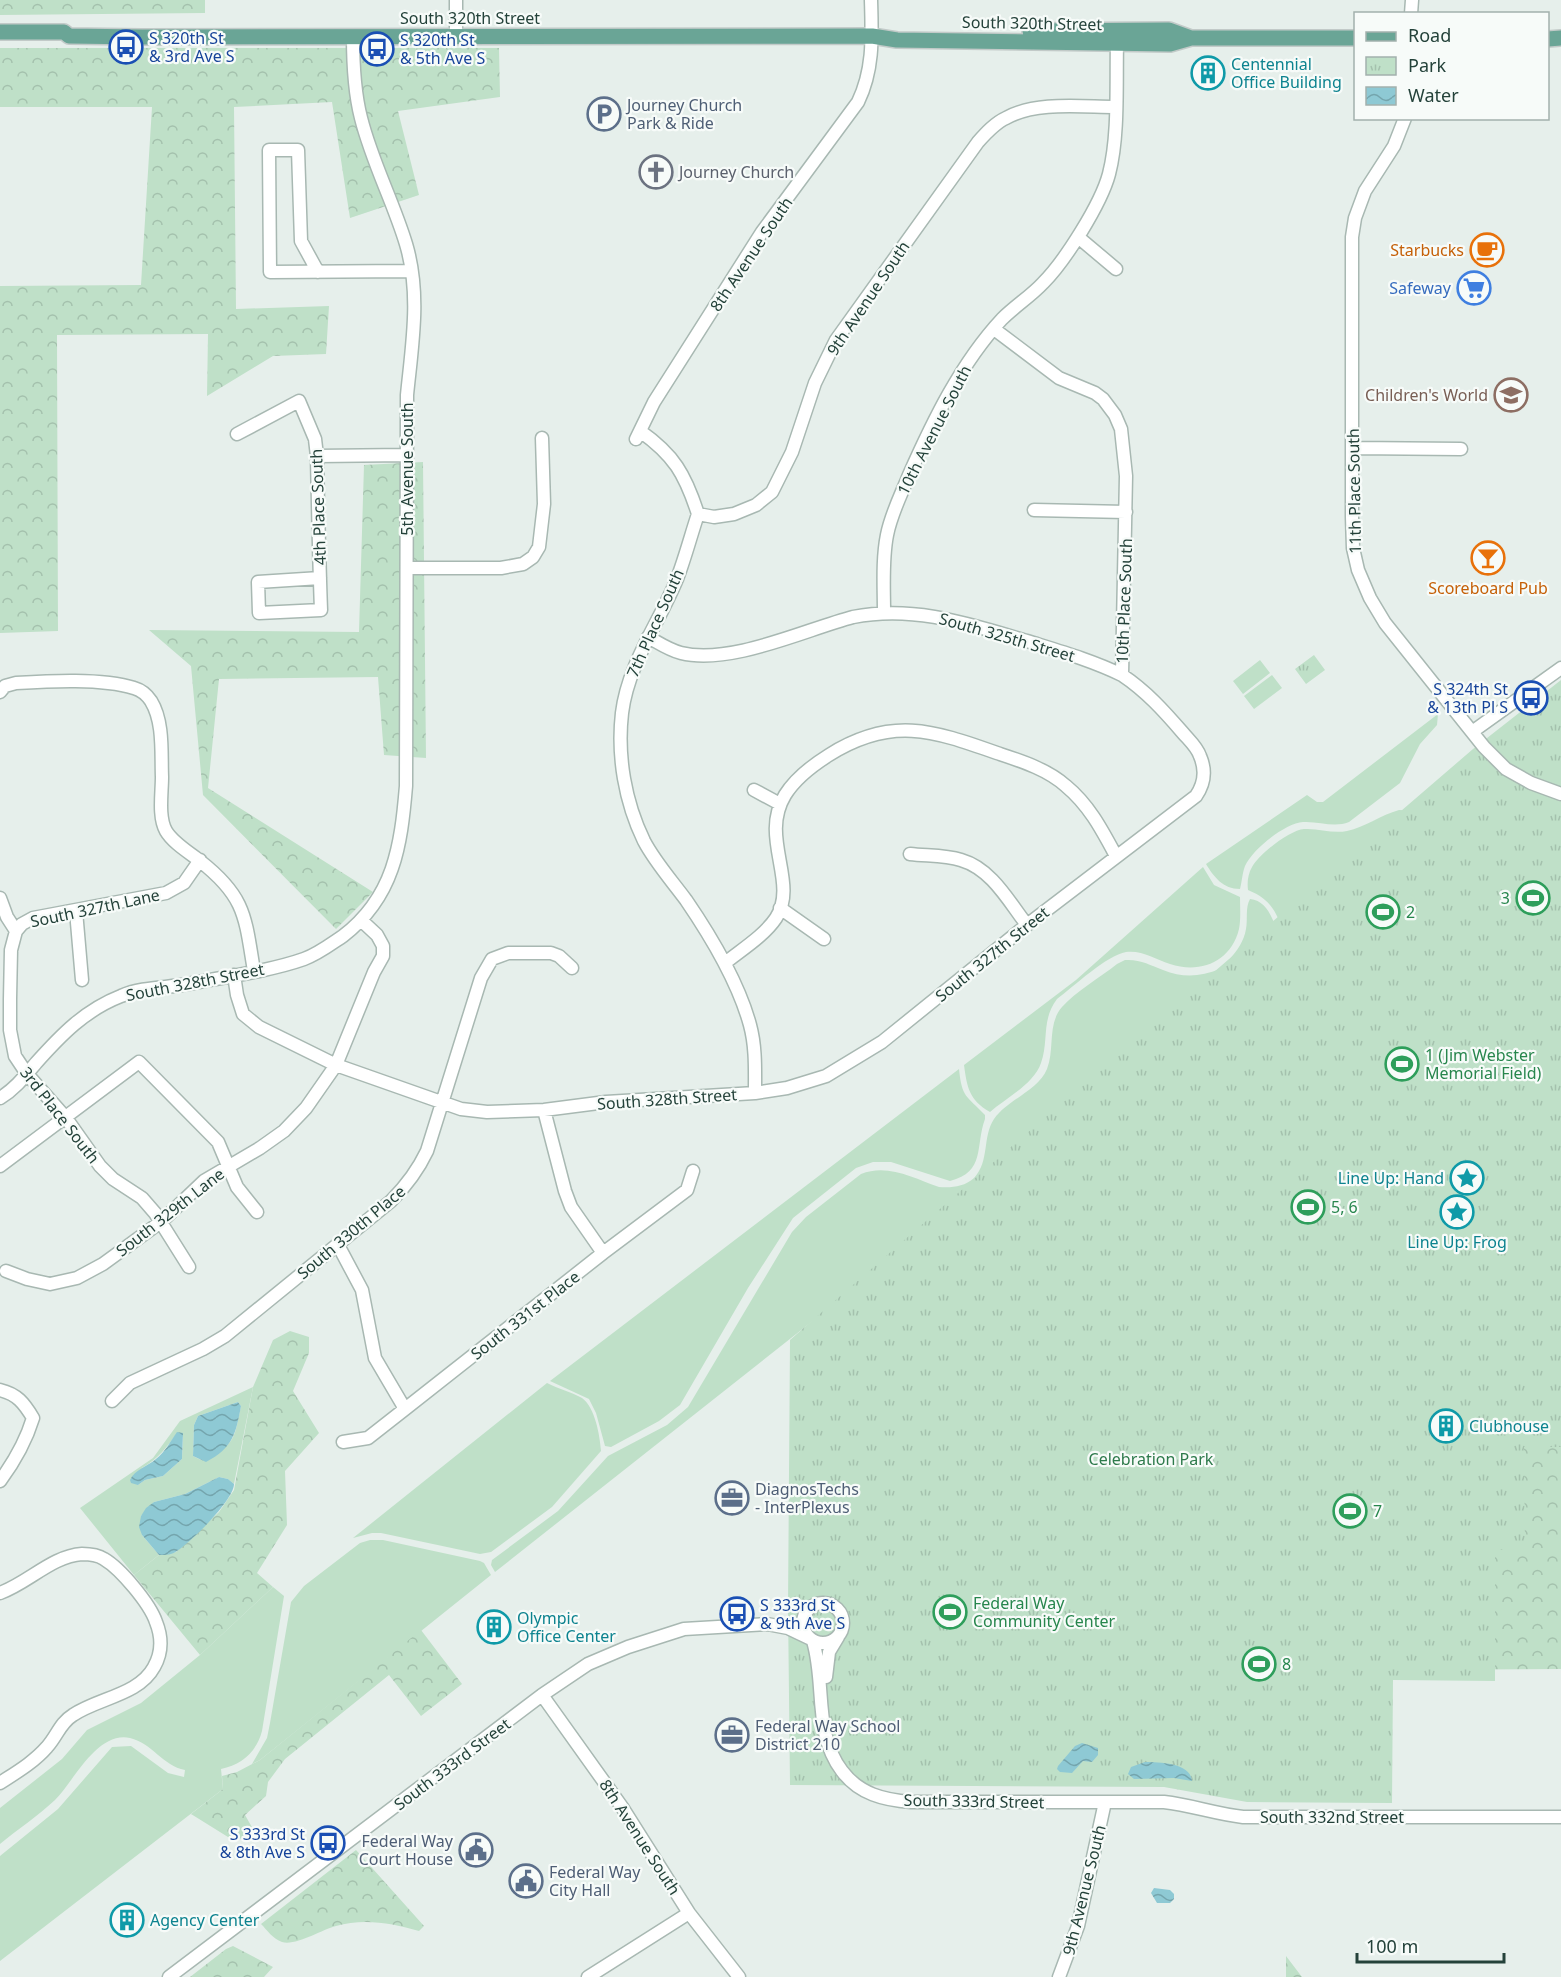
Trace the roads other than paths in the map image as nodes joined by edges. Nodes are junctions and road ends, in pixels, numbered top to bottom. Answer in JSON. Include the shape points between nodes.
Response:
{"nodes":[{"id":1,"x":456,"y":0,"type":"edge"},
{"id":2,"x":871,"y":0,"type":"edge"},
{"id":3,"x":1077,"y":31,"type":"junction"},
{"id":4,"x":0,"y":32,"type":"edge"},
{"id":5,"x":69,"y":36,"type":"junction"},
{"id":6,"x":353,"y":36,"type":"junction"},
{"id":7,"x":456,"y":36,"type":"junction"},
{"id":8,"x":872,"y":36,"type":"junction"},
{"id":9,"x":1188,"y":36,"type":"junction"},
{"id":10,"x":1354,"y":39,"type":"edge"},
{"id":11,"x":990,"y":40,"type":"junction"},
{"id":12,"x":0,"y":42,"type":"edge"},
{"id":13,"x":1117,"y":43,"type":"junction"},
{"id":14,"x":1116,"y":107,"type":"junction"},
{"id":15,"x":1404,"y":120,"type":"edge"},
{"id":16,"x":1078,"y":237,"type":"junction"},
{"id":17,"x":1116,"y":269,"type":"dead end"},
{"id":18,"x":411,"y":271,"type":"junction"},
{"id":19,"x":318,"y":272,"type":"junction"},
{"id":20,"x":994,"y":329,"type":"junction"},
{"id":21,"x":237,"y":434,"type":"dead end"},
{"id":22,"x":542,"y":438,"type":"dead end"},
{"id":23,"x":1353,"y":448,"type":"junction"},
{"id":24,"x":1461,"y":450,"type":"dead end"},
{"id":25,"x":407,"y":454,"type":"junction"},
{"id":26,"x":317,"y":456,"type":"junction"},
{"id":27,"x":1034,"y":510,"type":"dead end"},
{"id":28,"x":1126,"y":512,"type":"junction"},
{"id":29,"x":698,"y":514,"type":"junction"},
{"id":30,"x":407,"y":568,"type":"junction"},
{"id":31,"x":320,"y":578,"type":"junction"},
{"id":32,"x":884,"y":612,"type":"junction"},
{"id":33,"x":648,"y":637,"type":"junction"},
{"id":34,"x":1561,"y":668,"type":"edge"},
{"id":35,"x":1122,"y":675,"type":"junction"},
{"id":36,"x":1,"y":690,"type":"edge"},
{"id":37,"x":1472,"y":732,"type":"junction"},
{"id":38,"x":1204,"y":777,"type":"joint"},
{"id":39,"x":753,"y":790,"type":"dead end"},
{"id":40,"x":1561,"y":794,"type":"edge"},
{"id":41,"x":780,"y":804,"type":"junction"},
{"id":42,"x":910,"y":854,"type":"dead end"},
{"id":43,"x":1116,"y":856,"type":"junction"},
{"id":44,"x":200,"y":860,"type":"junction"},
{"id":45,"x":0,"y":898,"type":"edge"},
{"id":46,"x":374,"y":906,"type":"joint"},
{"id":47,"x":780,"y":908,"type":"junction"},
{"id":48,"x":76,"y":911,"type":"junction"},
{"id":49,"x":362,"y":921,"type":"junction"},
{"id":50,"x":1027,"y":925,"type":"junction"},
{"id":51,"x":16,"y":931,"type":"junction"},
{"id":52,"x":824,"y":939,"type":"dead end"},
{"id":53,"x":725,"y":963,"type":"junction"},
{"id":54,"x":572,"y":968,"type":"dead end"},
{"id":55,"x":254,"y":971,"type":"junction"},
{"id":56,"x":234,"y":975,"type":"junction"},
{"id":57,"x":82,"y":980,"type":"dead end"},
{"id":58,"x":336,"y":1065,"type":"junction"},
{"id":59,"x":27,"y":1074,"type":"junction"},
{"id":60,"x":755,"y":1093,"type":"junction"},
{"id":61,"x":0,"y":1098,"type":"edge"},
{"id":62,"x":442,"y":1104,"type":"junction"},
{"id":63,"x":544,"y":1110,"type":"junction"},
{"id":64,"x":66,"y":1118,"type":"junction"},
{"id":65,"x":0,"y":1166,"type":"edge"},
{"id":66,"x":227,"y":1166,"type":"junction"},
{"id":67,"x":693,"y":1171,"type":"dead end"},
{"id":68,"x":257,"y":1212,"type":"dead end"},
{"id":69,"x":162,"y":1221,"type":"junction"},
{"id":70,"x":338,"y":1245,"type":"junction"},
{"id":71,"x":603,"y":1253,"type":"junction"},
{"id":72,"x":189,"y":1267,"type":"dead end"},
{"id":73,"x":2,"y":1270,"type":"edge"},
{"id":74,"x":0,"y":1390,"type":"edge"},
{"id":75,"x":112,"y":1401,"type":"dead end"},
{"id":76,"x":405,"y":1409,"type":"junction"},
{"id":77,"x":343,"y":1443,"type":"dead end"},
{"id":78,"x":0,"y":1481,"type":"edge"},
{"id":79,"x":0,"y":1593,"type":"edge"},
{"id":80,"x":808,"y":1609,"type":"junction"},
{"id":81,"x":767,"y":1624,"type":"junction"},
{"id":82,"x":838,"y":1637,"type":"junction"},
{"id":83,"x":811,"y":1639,"type":"junction"},
{"id":84,"x":542,"y":1695,"type":"junction"},
{"id":85,"x":822,"y":1714,"type":"junction"},
{"id":86,"x":0,"y":1783,"type":"edge"},
{"id":87,"x":1105,"y":1802,"type":"junction"},
{"id":88,"x":1561,"y":1817,"type":"edge"},
{"id":89,"x":689,"y":1912,"type":"junction"},
{"id":90,"x":169,"y":1977,"type":"edge"},
{"id":91,"x":588,"y":1977,"type":"edge"},
{"id":92,"x":739,"y":1977,"type":"edge"},
{"id":93,"x":1059,"y":1977,"type":"edge"}],
"edges":[{"from":1,"to":7,"type":"street"},
{"from":2,"to":8,"type":"street","name":"8th Avenue South"},
{"from":3,"to":8,"type":"main road","name":"South 320th Street","via":[[896,31]]},
{"from":3,"to":9,"type":"main road","name":"South 320th Street","via":[[1169,30]]},
{"from":3,"to":11,"type":"main road","via":[[1069,37]]},
{"from":4,"to":5,"type":"main road","name":"South 320th Street","via":[[64,32]]},
{"from":5,"to":6,"type":"main road","name":"South 320th Street"},
{"from":5,"to":12,"type":"main road","name":"South 320th Street","via":[[60,42]]},
{"from":6,"to":7,"type":"main road","name":"South 320th Street"},
{"from":6,"to":18,"type":"street","name":"5th Avenue South","via":[[352,64],[361,119],[406,245]]},
{"from":7,"to":8,"type":"main road","name":"South 320th Street"},
{"from":8,"to":11,"type":"main road","name":"South 320th Street","via":[[897,40]]},
{"from":8,"to":29,"type":"street","name":"8th Avenue South","via":[[869,73],[858,102],[762,232],[654,402],[638,435],[670,455]]},
{"from":9,"to":10,"type":"main road","name":"South 320th Street"},
{"from":9,"to":13,"type":"main road","name":"South 320th Street","via":[[1170,44]]},
{"from":11,"to":13,"type":"main road","name":"South 320th Street"},
{"from":13,"to":14,"type":"street","name":"10th Avenue South"},
{"from":14,"to":16,"type":"street","name":"10th Avenue South","via":[[1109,176]]},
{"from":14,"to":29,"type":"street","name":"9th Avenue South","via":[[1027,109],[1003,119],[978,142],[836,340],[772,492],[756,505],[734,514]]},
{"from":15,"to":23,"type":"street","name":"11th Place South","via":[[1394,146],[1365,191],[1353,228]]},
{"from":16,"to":17,"type":"street"},
{"from":16,"to":20,"type":"street","name":"10th Avenue South","via":[[1043,283]]},
{"from":18,"to":19,"type":"street"},
{"from":18,"to":25,"type":"street","name":"5th Avenue South","via":[[415,314],[407,395]]},
{"from":19,"to":19,"type":"street","via":[[270,272],[269,150],[298,150],[301,241]]},
{"from":20,"to":28,"type":"street","name":"10th Place South","via":[[1059,378],[1095,393],[1115,415],[1126,465]]},
{"from":20,"to":32,"type":"street","name":"10th Avenue South","via":[[954,386],[918,454],[890,522],[884,553]]},
{"from":21,"to":26,"type":"street","name":"4th Place South","via":[[299,401],[315,439]]},
{"from":22,"to":30,"type":"street","via":[[544,504],[539,547],[533,557],[523,564],[501,568]]},
{"from":23,"to":24,"type":"street"},
{"from":23,"to":37,"type":"street","name":"11th Place South","via":[[1352,534],[1363,583],[1385,623]]},
{"from":25,"to":26,"type":"street"},
{"from":25,"to":30,"type":"street","name":"5th Avenue South"},
{"from":26,"to":31,"type":"street","name":"4th Place South"},
{"from":27,"to":28,"type":"street"},
{"from":28,"to":35,"type":"street","name":"10th Place South"},
{"from":29,"to":33,"type":"street","name":"7th Place South","via":[[676,579]]},
{"from":30,"to":46,"type":"street","name":"5th Avenue South","via":[[403,820],[392,867]]},
{"from":31,"to":31,"type":"street","name":"4th Place South","via":[[321,610],[259,613],[258,582]]},
{"from":32,"to":33,"type":"street","name":"South 325th Street","via":[[827,624],[756,648],[714,654],[683,654]]},
{"from":32,"to":35,"type":"street","name":"South 325th Street","via":[[948,618],[1078,657]]},
{"from":33,"to":53,"type":"street","name":"7th Place South","via":[[632,673],[622,711],[621,757],[630,805],[645,843]]},
{"from":34,"to":37,"type":"street"},
{"from":35,"to":38,"type":"street","name":"10th Place South","via":[[1150,696],[1197,749]]},
{"from":36,"to":44,"type":"street","via":[[16,682],[90,682],[132,687],[144,693],[158,720],[165,829]]},
{"from":37,"to":40,"type":"street","name":"11th Place South","via":[[1512,773]]},
{"from":38,"to":43,"type":"street","name":"South 327th Street","via":[[1196,796]]},
{"from":39,"to":41,"type":"street"},
{"from":41,"to":43,"type":"street","via":[[796,781],[844,746],[886,731],[934,733],[1030,764],[1056,778],[1097,821]]},
{"from":41,"to":47,"type":"street","via":[[775,831],[782,876]]},
{"from":42,"to":50,"type":"street","via":[[966,861],[992,880]]},
{"from":43,"to":50,"type":"street","name":"South 327th Street"},
{"from":44,"to":48,"type":"street","name":"South 327th Lane","via":[[188,878],[173,890]]},
{"from":44,"to":55,"type":"street","via":[[238,900]]},
{"from":45,"to":51,"type":"street"},
{"from":46,"to":49,"type":"street","name":"South 328th Street"},
{"from":47,"to":52,"type":"street"},
{"from":47,"to":53,"type":"street","via":[[770,926]]},
{"from":48,"to":51,"type":"street","name":"South 327th Lane","via":[[33,918]]},
{"from":48,"to":57,"type":"street"},
{"from":49,"to":55,"type":"street","name":"South 328th Street","via":[[304,959]]},
{"from":49,"to":58,"type":"street","name":"South 329th Lane","via":[[377,935],[383,956]]},
{"from":50,"to":60,"type":"street","name":"South 327th Street","via":[[898,1029],[849,1063],[808,1082]]},
{"from":51,"to":59,"type":"street","name":"3rd Place South","via":[[11,950],[10,1030],[15,1056]]},
{"from":53,"to":60,"type":"street","name":"7th Place South","via":[[753,1035]]},
{"from":54,"to":62,"type":"street","name":"South 330th Place","via":[[551,953],[507,953],[492,959],[481,978]]},
{"from":55,"to":56,"type":"street","name":"South 328th Street"},
{"from":56,"to":58,"type":"street","name":"South 328th Street","via":[[243,1014],[251,1022]]},
{"from":56,"to":59,"type":"street","name":"South 328th Street","via":[[140,990],[103,1004],[77,1020]]},
{"from":58,"to":62,"type":"street","name":"South 328th Street"},
{"from":58,"to":66,"type":"street","name":"South 329th Lane","via":[[306,1108],[284,1131]]},
{"from":59,"to":61,"type":"street","name":"South 328th Street"},
{"from":59,"to":64,"type":"street","name":"3rd Place South"},
{"from":60,"to":63,"type":"street","name":"South 328th Street"},
{"from":62,"to":63,"type":"street","name":"South 328th Street","via":[[487,1112]]},
{"from":62,"to":70,"type":"street","name":"South 330th Place","via":[[427,1151],[414,1175],[391,1201]]},
{"from":63,"to":71,"type":"street","via":[[571,1207]]},
{"from":64,"to":65,"type":"street"},
{"from":64,"to":66,"type":"street","via":[[139,1062],[218,1143]]},
{"from":64,"to":69,"type":"street","name":"3rd Place South","via":[[100,1166],[142,1198]]},
{"from":66,"to":68,"type":"street","via":[[237,1187]]},
{"from":66,"to":69,"type":"street","name":"South 329th Lane","via":[[204,1181]]},
{"from":67,"to":71,"type":"street","name":"South 331st Place","via":[[687,1190]]},
{"from":69,"to":72,"type":"street","name":"3rd Place South"},
{"from":69,"to":73,"type":"street","name":"South 329th Lane","via":[[77,1278],[50,1284]]},
{"from":70,"to":75,"type":"street","name":"South 330th Place","via":[[225,1336],[130,1383]]},
{"from":70,"to":76,"type":"street","via":[[362,1290],[375,1358]]},
{"from":71,"to":76,"type":"street","name":"South 331st Place"},
{"from":74,"to":78,"type":"street","via":[[24,1403],[33,1418]]},
{"from":76,"to":77,"type":"street","name":"South 331st Place","via":[[368,1438]]},
{"from":79,"to":86,"type":"street","via":[[57,1562],[80,1554],[95,1555],[105,1559],[134,1589],[153,1614],[160,1635],[154,1668],[132,1688],[72,1715],[36,1758]]},
{"from":80,"to":81,"type":"street","name":"South 333rd Street"},
{"from":80,"to":82,"type":"street","via":[[823,1603],[837,1609],[843,1623]]},
{"from":80,"to":83,"type":"street","via":[[803,1624]]},
{"from":81,"to":83,"type":"street","name":"South 333rd Street"},
{"from":81,"to":84,"type":"street","name":"South 333rd Street","via":[[684,1629],[665,1634],[588,1664]]},
{"from":82,"to":83,"type":"street","via":[[829,1643]]},
{"from":82,"to":85,"type":"street","name":"South 333rd Street","via":[[827,1660]]},
{"from":83,"to":85,"type":"street","name":"South 333rd Street","via":[[819,1660]]},
{"from":84,"to":89,"type":"street","name":"8th Avenue South","via":[[622,1807]]},
{"from":84,"to":90,"type":"street","name":"South 333rd Street"},
{"from":85,"to":87,"type":"street","name":"South 333rd Street","via":[[834,1760],[852,1782],[879,1797],[911,1802]]},
{"from":87,"to":88,"type":"street","name":"South 332nd Street","via":[[1181,1804],[1243,1817]]},
{"from":87,"to":93,"type":"street","name":"9th Avenue South","via":[[1078,1926]]},
{"from":89,"to":91,"type":"street"},
{"from":89,"to":92,"type":"street","name":"8th Avenue South"}]}
